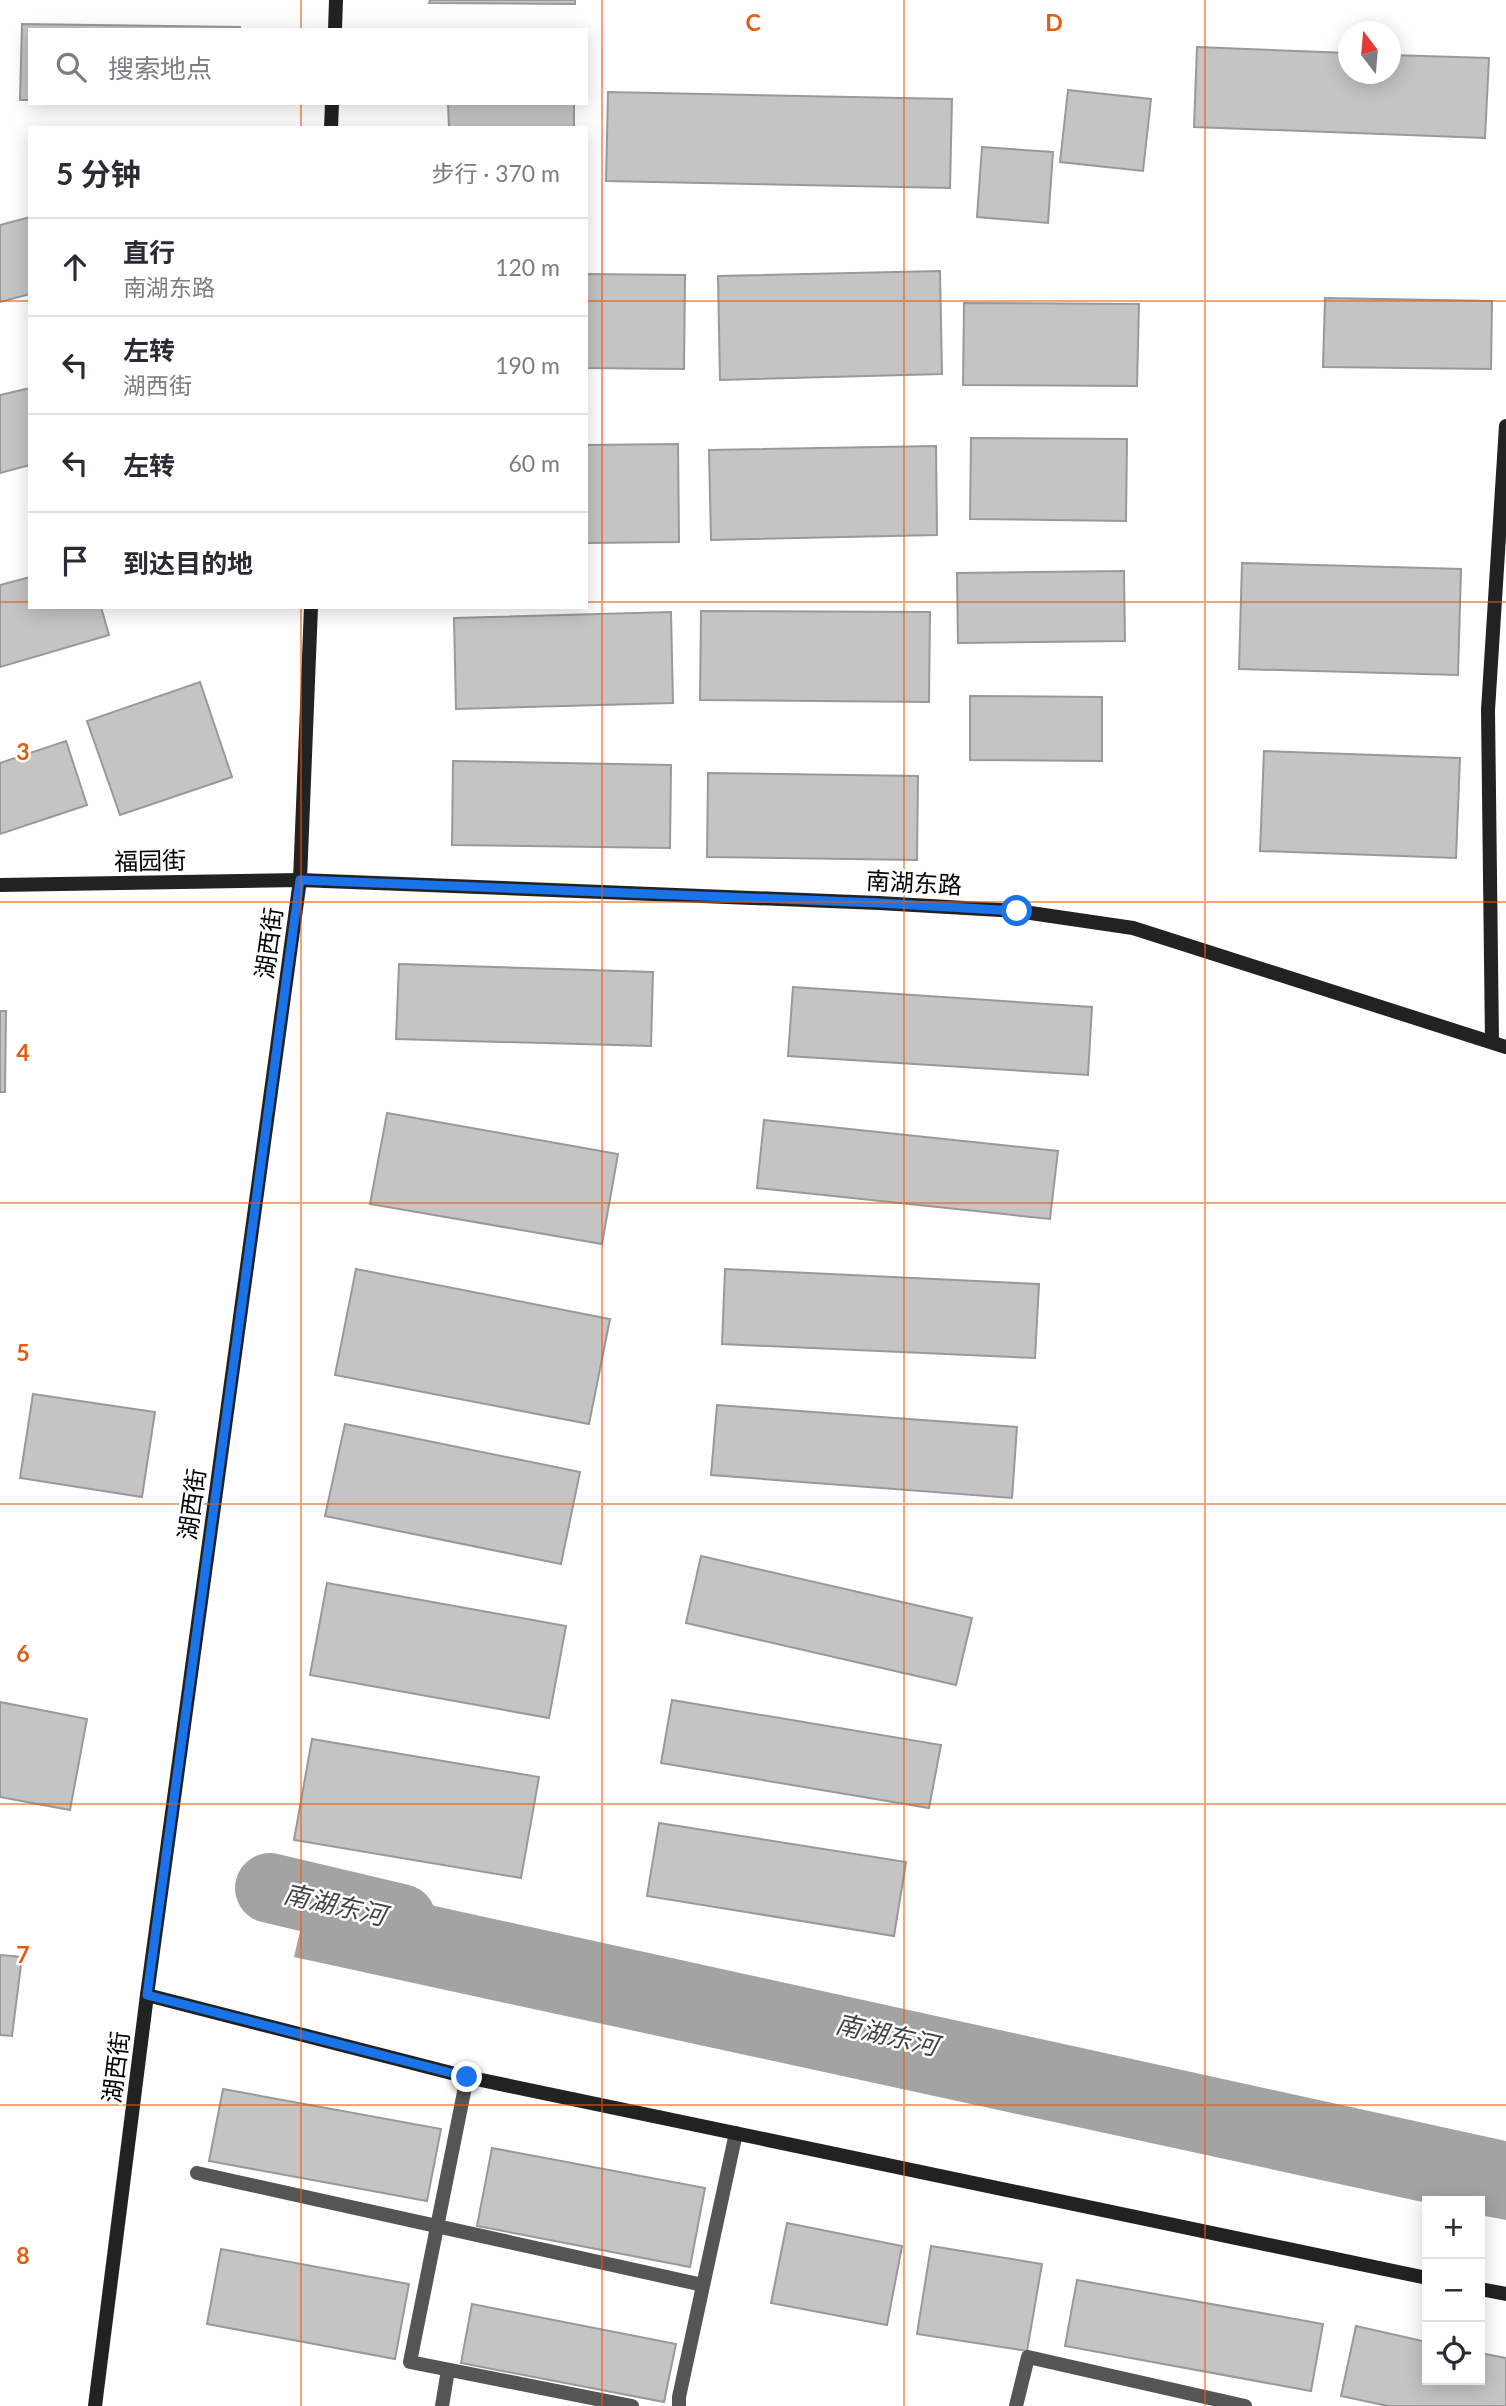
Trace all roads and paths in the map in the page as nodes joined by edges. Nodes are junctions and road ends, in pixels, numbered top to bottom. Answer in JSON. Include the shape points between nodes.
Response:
{"nodes":[{"id":1,"x":336,"y":0,"type":"edge"},
{"id":2,"x":335,"y":28,"type":"edge"},
{"id":3,"x":332,"y":105,"type":"edge"},
{"id":4,"x":331,"y":126,"type":"edge"},
{"id":5,"x":1506,"y":426,"type":"edge"},
{"id":6,"x":311,"y":609,"type":"edge"},
{"id":7,"x":300,"y":880,"type":"junction"},
{"id":8,"x":0,"y":885,"type":"edge"},
{"id":9,"x":1499,"y":1045,"type":"edge"},
{"id":10,"x":147,"y":1995,"type":"junction"},
{"id":11,"x":467,"y":2077,"type":"junction"},
{"id":12,"x":736,"y":2133,"type":"junction"},
{"id":13,"x":197,"y":2173,"type":"dead end"},
{"id":14,"x":438,"y":2226,"type":"junction"},
{"id":15,"x":1422,"y":2277,"type":"edge"},
{"id":16,"x":703,"y":2285,"type":"junction"},
{"id":17,"x":1485,"y":2290,"type":"edge"},
{"id":18,"x":1506,"y":2294,"type":"edge"},
{"id":19,"x":448,"y":2370,"type":"junction"},
{"id":20,"x":95,"y":2406,"type":"edge"},
{"id":21,"x":442,"y":2406,"type":"edge"},
{"id":22,"x":632,"y":2406,"type":"edge"},
{"id":23,"x":679,"y":2406,"type":"edge"},
{"id":24,"x":1016,"y":2406,"type":"edge"},
{"id":25,"x":1245,"y":2406,"type":"edge"}],
"edges":[{"from":1,"to":2,"type":"street"},
{"from":3,"to":4,"type":"street"},
{"from":5,"to":9,"type":"street","via":[[1488,710]]},
{"from":6,"to":7,"type":"street","name":"湖西街"},
{"from":7,"to":8,"type":"street","name":"福园街"},
{"from":7,"to":9,"type":"street","name":"南湖东路","via":[[1017,911],[1133,928]]},
{"from":7,"to":10,"type":"street","name":"湖西街"},
{"from":10,"to":11,"type":"street"},
{"from":10,"to":20,"type":"street","name":"湖西街"},
{"from":11,"to":12,"type":"street"},
{"from":11,"to":14,"type":"lane"},
{"from":12,"to":15,"type":"street"},
{"from":12,"to":16,"type":"lane"},
{"from":13,"to":14,"type":"lane"},
{"from":14,"to":16,"type":"lane"},
{"from":14,"to":19,"type":"lane","via":[[410,2362]]},
{"from":16,"to":23,"type":"lane"},
{"from":17,"to":18,"type":"street"},
{"from":19,"to":21,"type":"lane"},
{"from":19,"to":22,"type":"lane"},
{"from":24,"to":25,"type":"lane","via":[[1028,2357]]}]}
